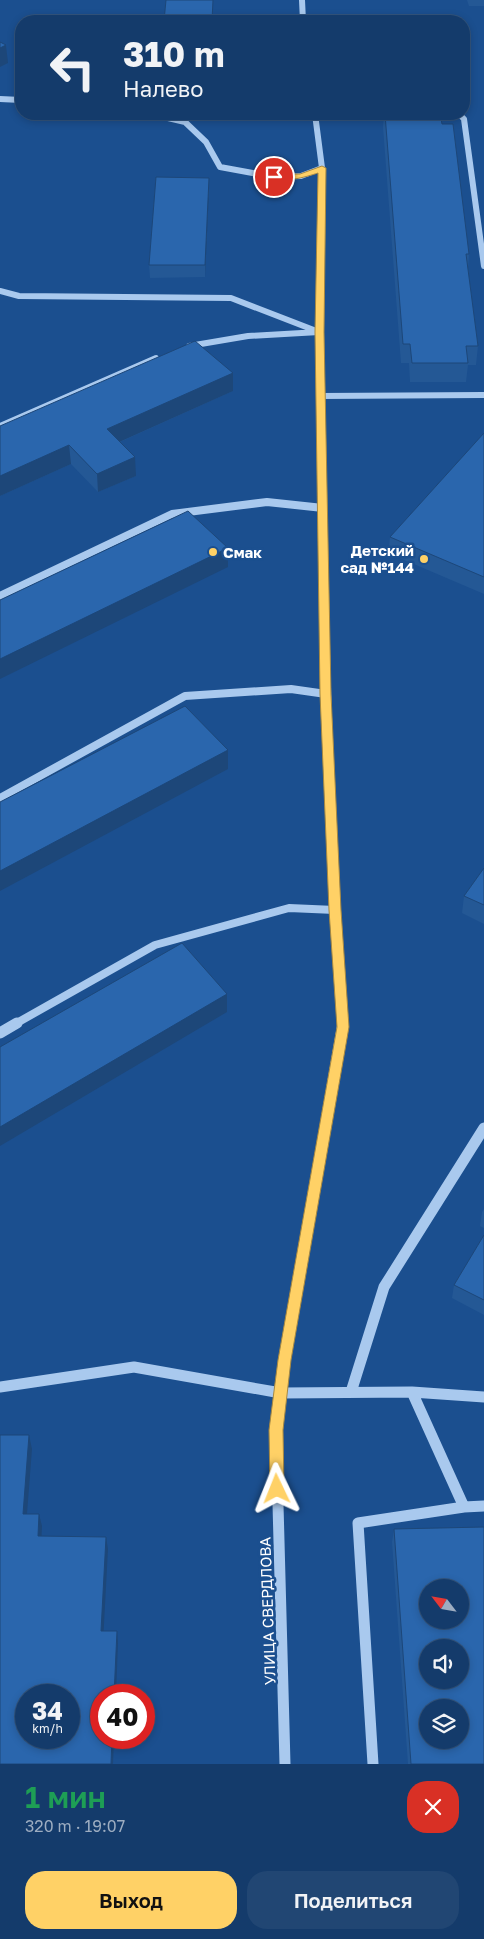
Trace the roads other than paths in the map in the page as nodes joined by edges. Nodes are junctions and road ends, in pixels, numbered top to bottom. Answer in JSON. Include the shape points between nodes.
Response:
{"nodes":[{"id":1,"x":302,"y":0,"type":"edge"},
{"id":2,"x":303,"y":15,"type":"edge"},
{"id":3,"x":0,"y":99,"type":"edge"},
{"id":4,"x":15,"y":100,"type":"edge"},
{"id":5,"x":176,"y":120,"type":"edge"},
{"id":6,"x":316,"y":120,"type":"edge"},
{"id":7,"x":464,"y":120,"type":"edge"},
{"id":8,"x":322,"y":168,"type":"junction"},
{"id":9,"x":484,"y":266,"type":"edge"},
{"id":10,"x":0,"y":291,"type":"edge"},
{"id":11,"x":319,"y":332,"type":"junction"},
{"id":12,"x":183,"y":347,"type":"edge"},
{"id":13,"x":166,"y":354,"type":"edge"},
{"id":14,"x":484,"y":395,"type":"edge"},
{"id":15,"x":320,"y":396,"type":"junction"},
{"id":16,"x":0,"y":426,"type":"edge"},
{"id":17,"x":322,"y":508,"type":"junction"},
{"id":18,"x":0,"y":596,"type":"edge"},
{"id":19,"x":326,"y":694,"type":"junction"},
{"id":20,"x":0,"y":798,"type":"edge"},
{"id":21,"x":335,"y":910,"type":"junction"},
{"id":22,"x":0,"y":1033,"type":"edge"},
{"id":23,"x":484,"y":1128,"type":"edge"},
{"id":24,"x":0,"y":1387,"type":"edge"},
{"id":25,"x":351,"y":1392,"type":"junction"},
{"id":26,"x":412,"y":1392,"type":"junction"},
{"id":27,"x":280,"y":1393,"type":"junction"},
{"id":28,"x":484,"y":1397,"type":"edge"},
{"id":29,"x":484,"y":1506,"type":"edge"},
{"id":30,"x":464,"y":1507,"type":"junction"},
{"id":31,"x":285,"y":1764,"type":"edge"},
{"id":32,"x":373,"y":1764,"type":"edge"}],
"edges":[{"from":1,"to":2,"type":"street"},
{"from":3,"to":4,"type":"street"},
{"from":5,"to":8,"type":"street","via":[[185,122],[206,142],[220,167],[274,177],[301,176]]},
{"from":6,"to":8,"type":"street","name":"УЛИЦА СВЕРДЛОВА"},
{"from":7,"to":9,"type":"street"},
{"from":8,"to":11,"type":"street","name":"УЛИЦА СВЕРДЛОВА"},
{"from":10,"to":11,"type":"street","via":[[19,296],[231,298]]},
{"from":11,"to":12,"type":"street","via":[[248,336]]},
{"from":11,"to":15,"type":"street","name":"УЛИЦА СВЕРДЛОВА"},
{"from":13,"to":16,"type":"street"},
{"from":14,"to":15,"type":"street"},
{"from":15,"to":17,"type":"street","name":"УЛИЦА СВЕРДЛОВА"},
{"from":17,"to":18,"type":"street","via":[[267,502],[172,514]]},
{"from":17,"to":19,"type":"street","name":"УЛИЦА СВЕРДЛОВА"},
{"from":19,"to":20,"type":"street","via":[[291,689],[185,696]]},
{"from":19,"to":21,"type":"street","name":"УЛИЦА СВЕРДЛОВА"},
{"from":21,"to":22,"type":"street","via":[[289,908],[155,945]]},
{"from":21,"to":27,"type":"street","name":"УЛИЦА СВЕРДЛОВА","via":[[343,1027]]},
{"from":23,"to":25,"type":"street","via":[[384,1287]]},
{"from":24,"to":27,"type":"street","via":[[134,1367]]},
{"from":25,"to":26,"type":"street"},
{"from":25,"to":27,"type":"street"},
{"from":26,"to":28,"type":"street"},
{"from":26,"to":30,"type":"street"},
{"from":27,"to":31,"type":"street","name":"УЛИЦА СВЕРДЛОВА","via":[[276,1430]]},
{"from":29,"to":30,"type":"street"},
{"from":30,"to":32,"type":"street","via":[[358,1523]]}]}
